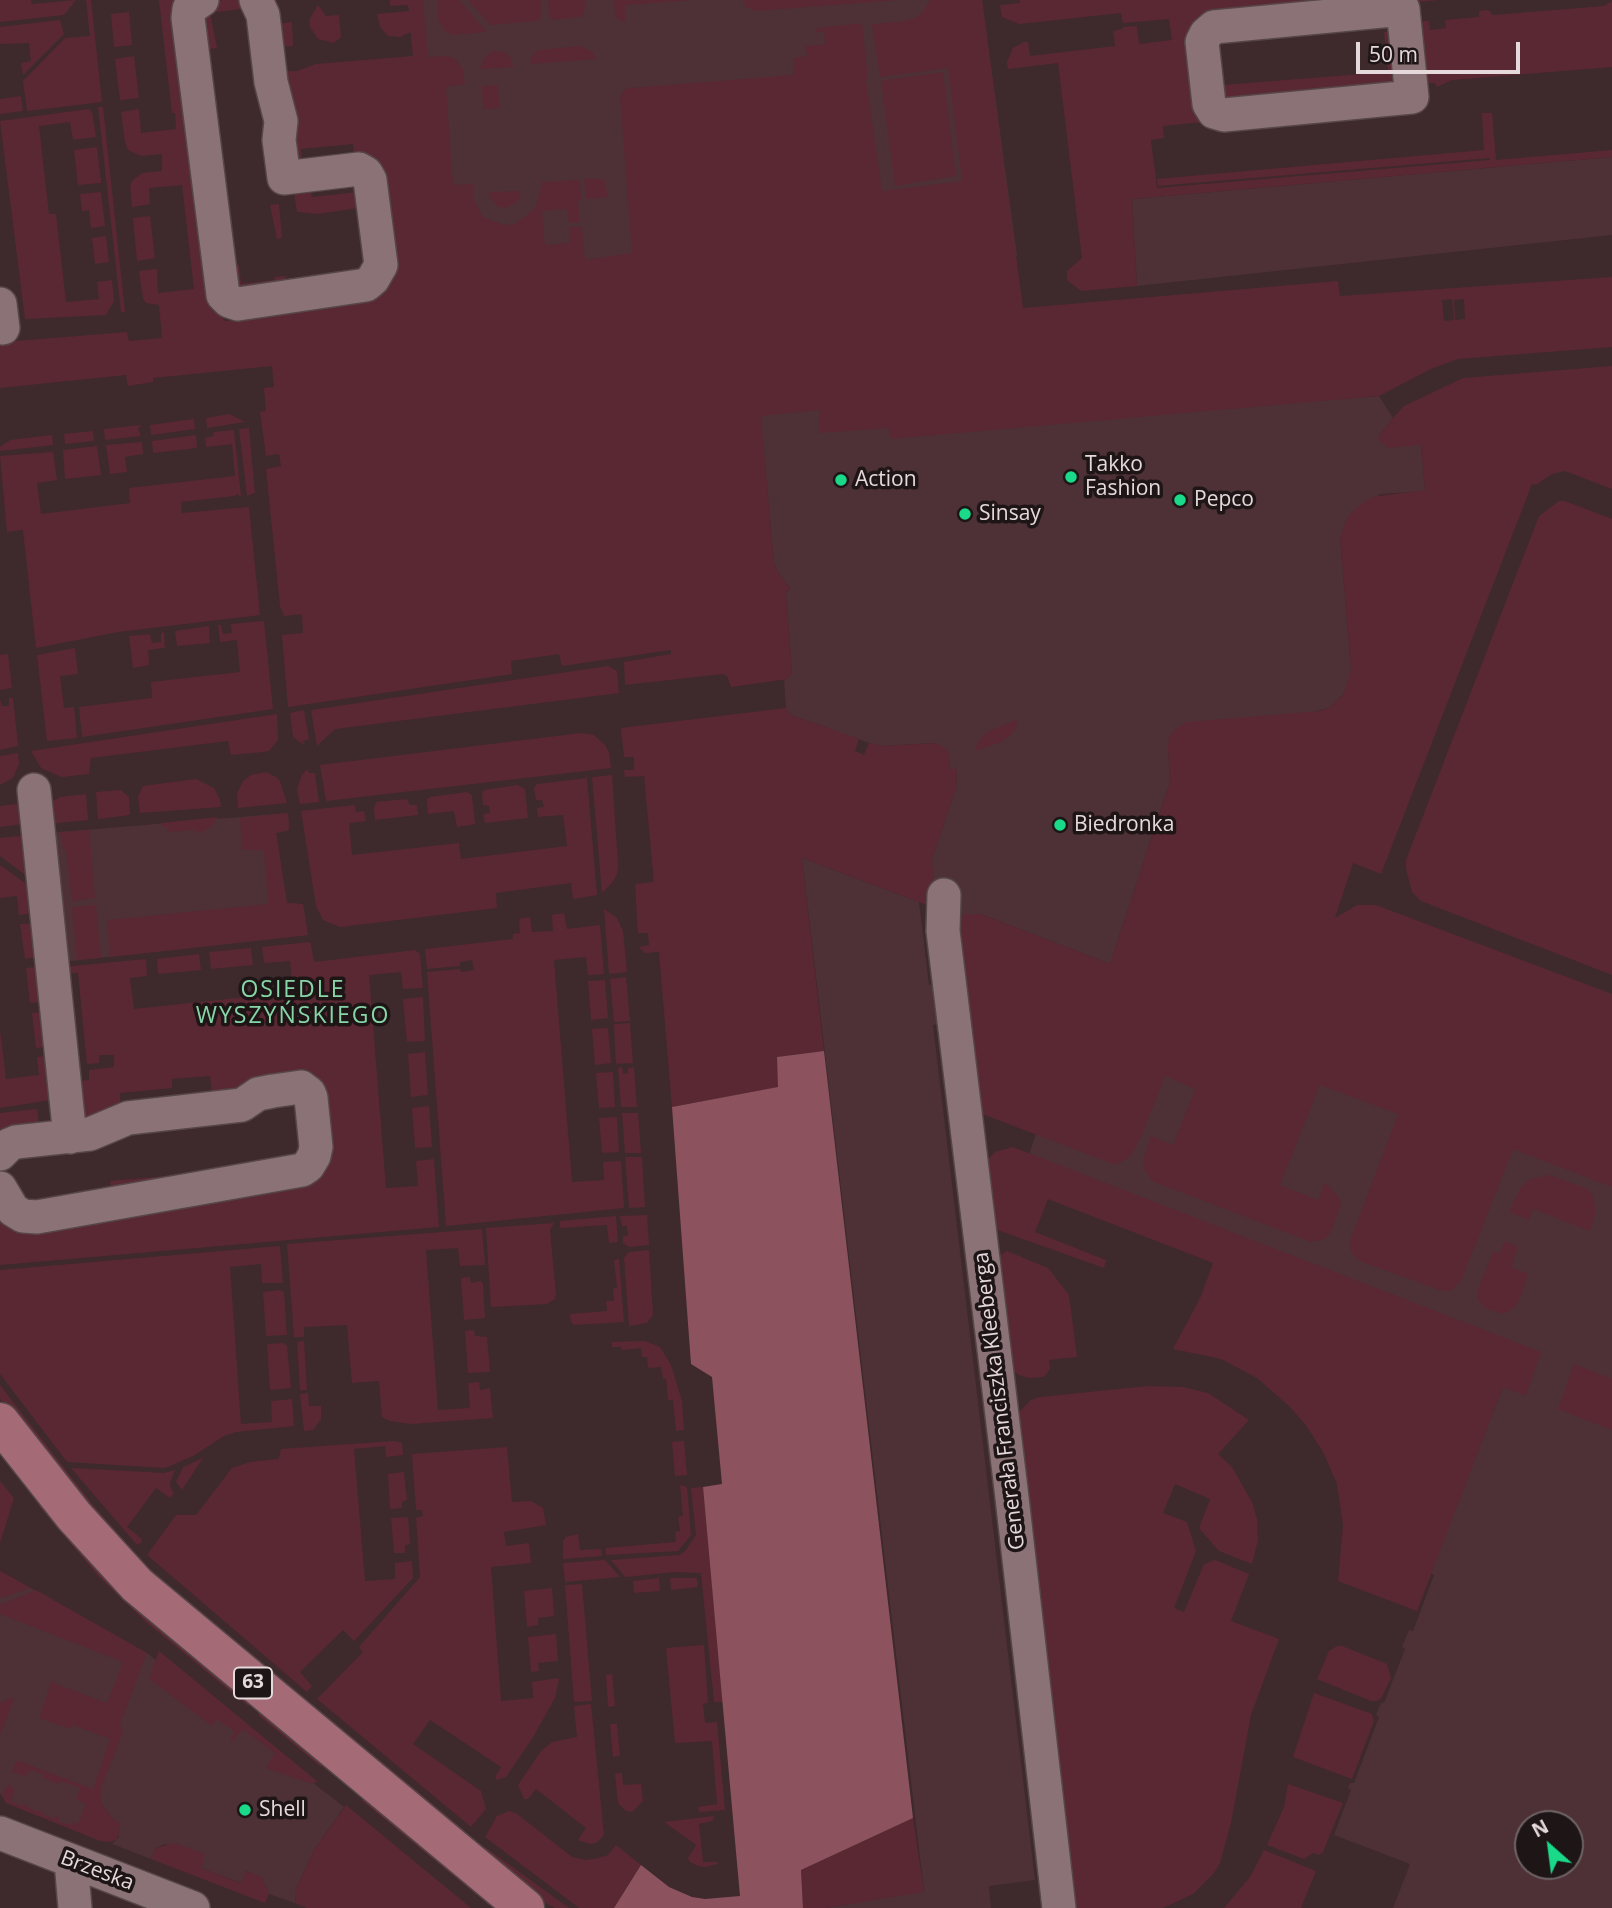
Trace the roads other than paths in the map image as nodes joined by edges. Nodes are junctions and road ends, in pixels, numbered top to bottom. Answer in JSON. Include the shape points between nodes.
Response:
{"nodes":[{"id":1,"x":202,"y":0,"type":"edge"},
{"id":2,"x":256,"y":0,"type":"edge"},
{"id":3,"x":1412,"y":97,"type":"joint"},
{"id":4,"x":34,"y":790,"type":"dead end"},
{"id":5,"x":944,"y":895,"type":"dead end"},
{"id":6,"x":70,"y":1137,"type":"junction"},
{"id":7,"x":0,"y":1154,"type":"edge"},
{"id":8,"x":0,"y":1188,"type":"edge"},
{"id":9,"x":2,"y":1427,"type":"edge"},
{"id":10,"x":0,"y":1833,"type":"edge"},
{"id":11,"x":71,"y":1861,"type":"junction"},
{"id":12,"x":185,"y":1907,"type":"edge"},
{"id":13,"x":75,"y":1908,"type":"edge"},
{"id":14,"x":525,"y":1908,"type":"edge"},
{"id":15,"x":1059,"y":1908,"type":"edge"}],
"edges":[{"from":1,"to":2,"type":"street","via":[[189,9],[188,18],[223,295],[238,304],[366,285],[381,265],[370,180],[359,169],[284,178],[281,121],[263,15]]},
{"from":3,"to":3,"type":"street","via":[[1403,9],[1222,25],[1209,30],[1202,42],[1209,104],[1218,114]]},
{"from":4,"to":6,"type":"street"},
{"from":5,"to":15,"type":"street","name":"Generała Franciszka Kleeberga","via":[[943,930]]},
{"from":6,"to":7,"type":"street","via":[[16,1142]]},
{"from":6,"to":8,"type":"street","via":[[128,1118],[242,1105],[258,1094],[301,1087],[311,1098],[316,1147],[302,1170],[37,1217],[13,1210]]},
{"from":9,"to":14,"type":"main road","number":"63","via":[[106,1554],[145,1593]]},
{"from":10,"to":11,"type":"street","name":"Brzeska"},
{"from":11,"to":12,"type":"street","name":"Brzeska"},
{"from":11,"to":13,"type":"street"}]}
